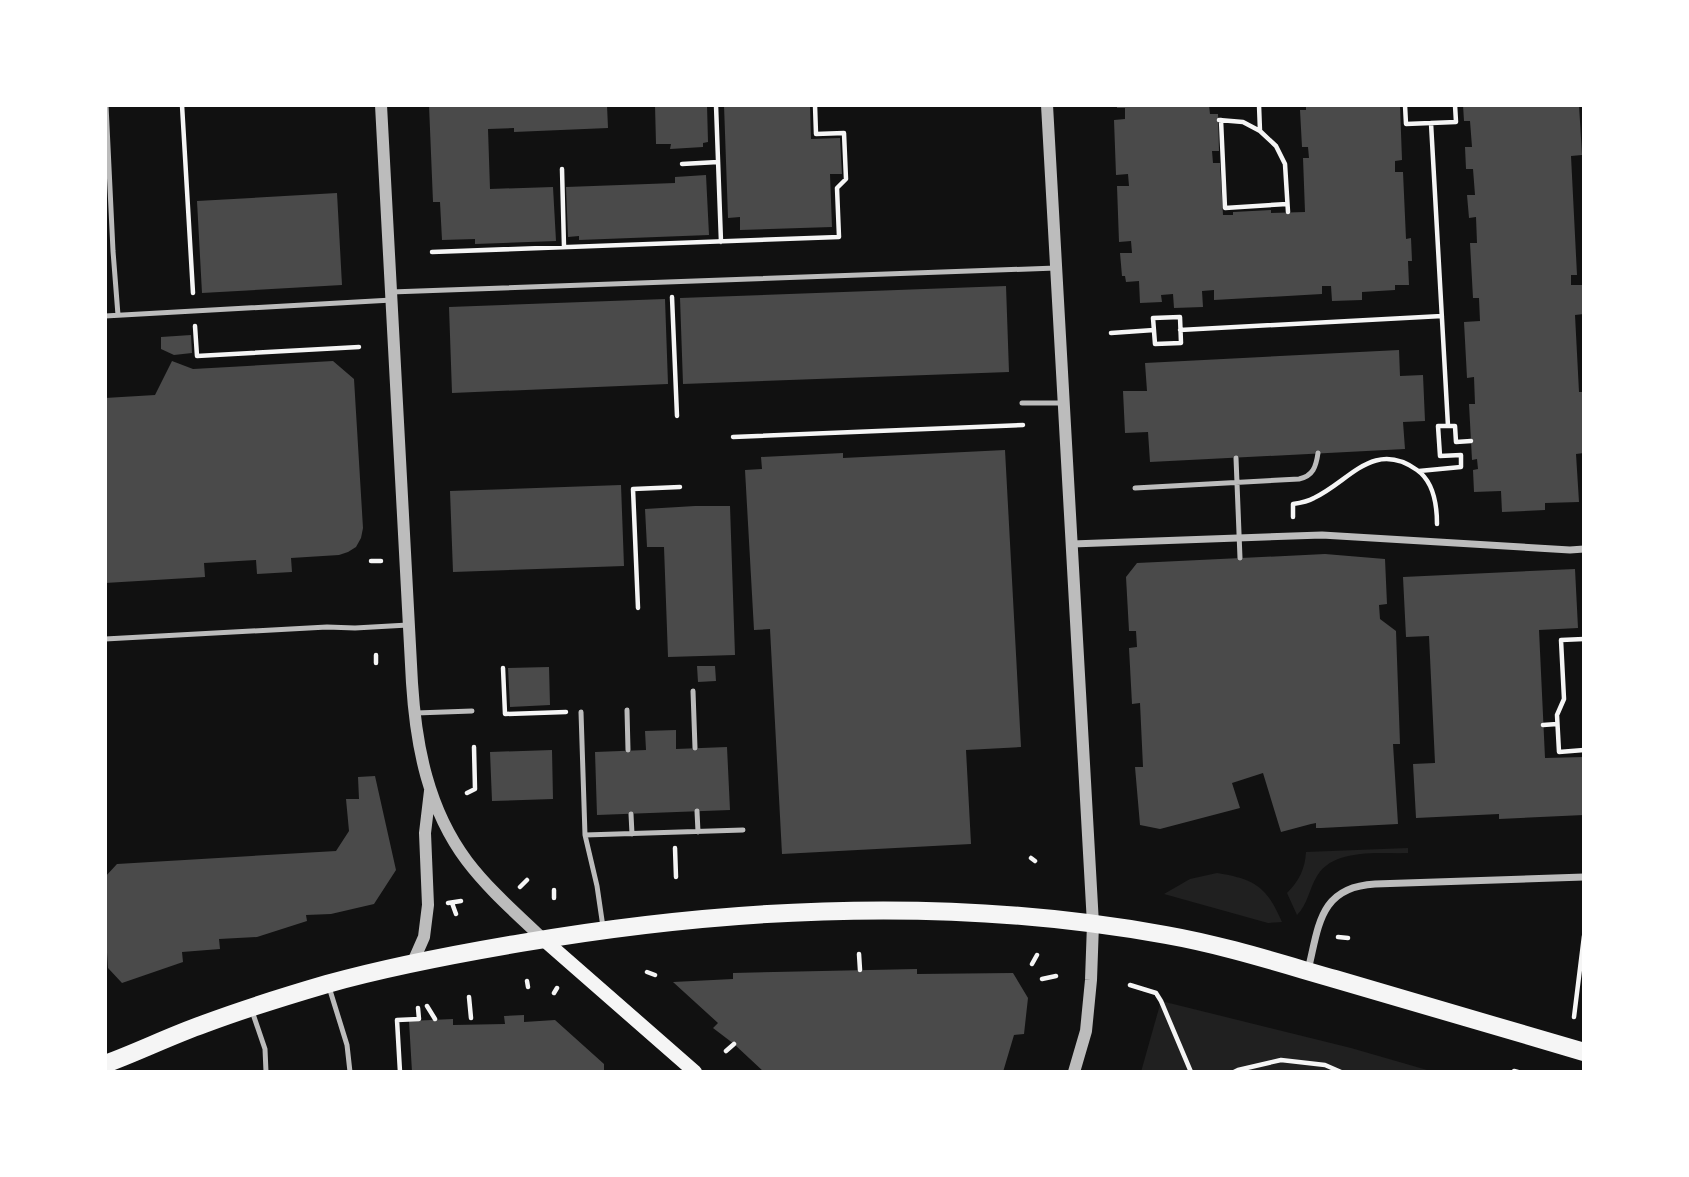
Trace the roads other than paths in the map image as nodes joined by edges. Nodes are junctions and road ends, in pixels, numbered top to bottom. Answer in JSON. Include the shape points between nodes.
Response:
{"nodes":[{"id":1,"x":106,"y":105,"type":"edge"},
{"id":2,"x":381,"y":105,"type":"edge"},
{"id":3,"x":1047,"y":105,"type":"edge"},
{"id":4,"x":1056,"y":268,"type":"junction"},
{"id":5,"x":391,"y":296,"type":"junction"},
{"id":6,"x":118,"y":315,"type":"junction"},
{"id":7,"x":105,"y":316,"type":"edge"},
{"id":8,"x":1021,"y":403,"type":"dead end"},
{"id":9,"x":1064,"y":403,"type":"junction"},
{"id":10,"x":1318,"y":453,"type":"dead end"},
{"id":11,"x":1236,"y":458,"type":"dead end"},
{"id":12,"x":1237,"y":483,"type":"junction"},
{"id":13,"x":1135,"y":488,"type":"dead end"},
{"id":14,"x":1239,"y":538,"type":"junction"},
{"id":15,"x":1072,"y":544,"type":"junction"},
{"id":16,"x":1584,"y":549,"type":"edge"},
{"id":17,"x":1240,"y":558,"type":"dead end"},
{"id":18,"x":408,"y":625,"type":"junction"},
{"id":19,"x":105,"y":639,"type":"edge"},
{"id":20,"x":693,"y":691,"type":"dead end"},
{"id":21,"x":627,"y":710,"type":"dead end"},
{"id":22,"x":472,"y":711,"type":"dead end"},
{"id":23,"x":581,"y":712,"type":"road end"},
{"id":24,"x":414,"y":713,"type":"junction"},
{"id":25,"x":695,"y":748,"type":"dead end"},
{"id":26,"x":628,"y":750,"type":"dead end"},
{"id":27,"x":430,"y":791,"type":"junction"},
{"id":28,"x":697,"y":811,"type":"dead end"},
{"id":29,"x":631,"y":814,"type":"dead end"},
{"id":30,"x":743,"y":830,"type":"dead end"},
{"id":31,"x":698,"y":831,"type":"junction"},
{"id":32,"x":632,"y":834,"type":"junction"},
{"id":33,"x":585,"y":835,"type":"junction"},
{"id":34,"x":1584,"y":877,"type":"edge"},
{"id":35,"x":1093,"y":924,"type":"junction"},
{"id":36,"x":603,"y":930,"type":"junction"},
{"id":37,"x":542,"y":939,"type":"junction"},
{"id":38,"x":413,"y":962,"type":"junction"},
{"id":39,"x":1308,"y":971,"type":"junction"},
{"id":40,"x":328,"y":984,"type":"junction"},
{"id":41,"x":251,"y":1008,"type":"junction"},
{"id":42,"x":1584,"y":1052,"type":"edge"},
{"id":43,"x":105,"y":1064,"type":"edge"},
{"id":44,"x":266,"y":1072,"type":"edge"},
{"id":45,"x":350,"y":1072,"type":"edge"},
{"id":46,"x":695,"y":1072,"type":"edge"},
{"id":47,"x":1074,"y":1072,"type":"edge"}],
"edges":[{"from":1,"to":6,"type":"lane"},
{"from":2,"to":5,"type":"street"},
{"from":3,"to":4,"type":"street"},
{"from":4,"to":5,"type":"lane"},
{"from":4,"to":9,"type":"street"},
{"from":5,"to":6,"type":"lane"},
{"from":5,"to":18,"type":"street"},
{"from":6,"to":7,"type":"lane"},
{"from":8,"to":9,"type":"lane"},
{"from":9,"to":15,"type":"street"},
{"from":10,"to":12,"type":"lane","via":[[1315,469],[1304,478]]},
{"from":11,"to":12,"type":"lane"},
{"from":12,"to":13,"type":"lane"},
{"from":12,"to":14,"type":"lane"},
{"from":14,"to":15,"type":"street"},
{"from":14,"to":16,"type":"street","via":[[1322,535]]},
{"from":14,"to":17,"type":"lane"},
{"from":15,"to":35,"type":"street"},
{"from":18,"to":19,"type":"lane"},
{"from":18,"to":24,"type":"street"},
{"from":20,"to":25,"type":"lane"},
{"from":21,"to":26,"type":"lane"},
{"from":22,"to":24,"type":"lane"},
{"from":23,"to":33,"type":"lane"},
{"from":24,"to":27,"type":"street"},
{"from":27,"to":37,"type":"street","via":[[467,860]]},
{"from":27,"to":38,"type":"street","via":[[425,833],[428,905],[424,937]]},
{"from":28,"to":31,"type":"lane"},
{"from":29,"to":32,"type":"lane"},
{"from":30,"to":31,"type":"lane"},
{"from":31,"to":32,"type":"lane"},
{"from":32,"to":33,"type":"lane"},
{"from":33,"to":36,"type":"lane"},
{"from":34,"to":39,"type":"street","via":[[1366,884],[1346,889],[1324,912]]},
{"from":35,"to":36,"type":"main road","via":[[982,914],[848,911],[747,915]]},
{"from":35,"to":39,"type":"main road","via":[[1168,935]]},
{"from":35,"to":47,"type":"street","via":[[1086,1031]]},
{"from":36,"to":37,"type":"main road"},
{"from":37,"to":38,"type":"main road"},
{"from":37,"to":46,"type":"main road"},
{"from":38,"to":40,"type":"main road"},
{"from":39,"to":42,"type":"main road"},
{"from":40,"to":41,"type":"main road"},
{"from":40,"to":45,"type":"lane","via":[[345,1035]]},
{"from":41,"to":43,"type":"main road"},
{"from":41,"to":44,"type":"lane","via":[[265,1049]]}]}
